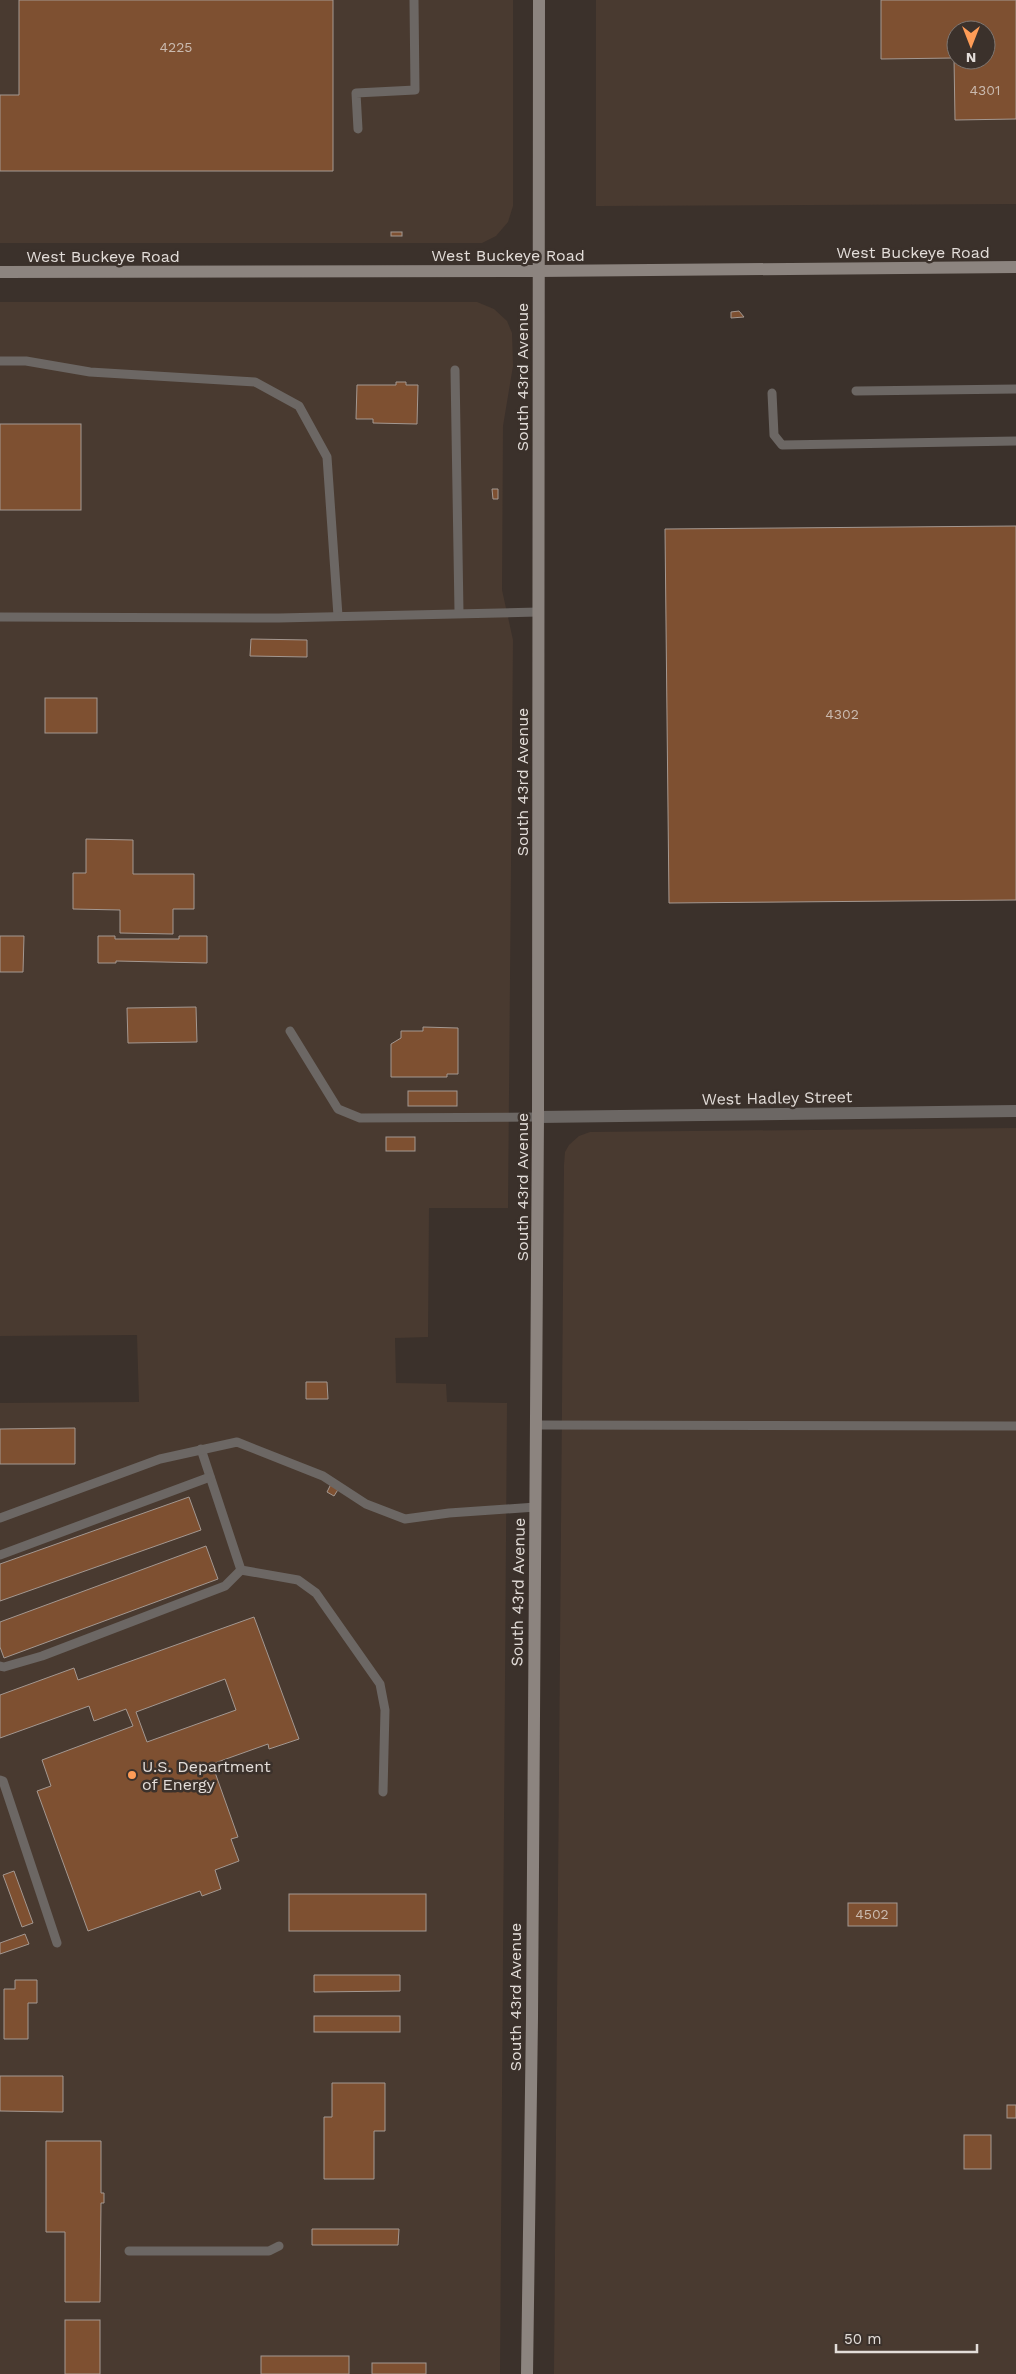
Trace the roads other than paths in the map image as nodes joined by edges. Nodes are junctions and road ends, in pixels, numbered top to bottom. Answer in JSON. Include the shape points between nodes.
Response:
{"nodes":[{"id":1,"x":414,"y":0,"type":"edge"},
{"id":2,"x":539,"y":0,"type":"edge"},
{"id":3,"x":358,"y":128,"type":"dead end"},
{"id":4,"x":1016,"y":267,"type":"edge"},
{"id":5,"x":0,"y":272,"type":"edge"},
{"id":6,"x":538,"y":272,"type":"junction"},
{"id":7,"x":0,"y":361,"type":"edge"},
{"id":8,"x":454,"y":370,"type":"dead end"},
{"id":9,"x":1016,"y":389,"type":"edge"},
{"id":10,"x":856,"y":391,"type":"dead end"},
{"id":11,"x":772,"y":393,"type":"dead end"},
{"id":12,"x":1016,"y":441,"type":"edge"},
{"id":13,"x":459,"y":612,"type":"junction"},
{"id":14,"x":538,"y":612,"type":"junction"},
{"id":15,"x":338,"y":616,"type":"junction"},
{"id":16,"x":0,"y":617,"type":"edge"},
{"id":17,"x":290,"y":1031,"type":"dead end"},
{"id":18,"x":1016,"y":1111,"type":"edge"},
{"id":19,"x":538,"y":1117,"type":"junction"},
{"id":20,"x":536,"y":1425,"type":"junction"},
{"id":21,"x":1016,"y":1426,"type":"edge"},
{"id":22,"x":201,"y":1450,"type":"junction"},
{"id":23,"x":210,"y":1477,"type":"junction"},
{"id":24,"x":536,"y":1507,"type":"junction"},
{"id":25,"x":0,"y":1518,"type":"edge"},
{"id":26,"x":0,"y":1555,"type":"edge"},
{"id":27,"x":241,"y":1570,"type":"junction"},
{"id":28,"x":0,"y":1666,"type":"edge"},
{"id":29,"x":0,"y":1780,"type":"edge"},
{"id":30,"x":383,"y":1792,"type":"dead end"},
{"id":31,"x":57,"y":1943,"type":"dead end"},
{"id":32,"x":279,"y":2246,"type":"dead end"},
{"id":33,"x":129,"y":2251,"type":"dead end"},
{"id":34,"x":527,"y":2374,"type":"edge"}],
"edges":[{"from":1,"to":3,"type":"lane","via":[[415,90],[356,93]]},
{"from":2,"to":6,"type":"main road","name":"South 43rd Avenue"},
{"from":4,"to":6,"type":"main road","name":"West Buckeye Road"},
{"from":5,"to":6,"type":"main road","name":"West Buckeye Road"},
{"from":6,"to":14,"type":"main road","name":"South 43rd Avenue"},
{"from":7,"to":15,"type":"lane","via":[[90,372],[255,382],[299,406],[327,457]]},
{"from":8,"to":13,"type":"lane"},
{"from":9,"to":10,"type":"lane"},
{"from":11,"to":12,"type":"lane","via":[[774,436],[782,445]]},
{"from":13,"to":14,"type":"lane"},
{"from":13,"to":15,"type":"lane"},
{"from":14,"to":19,"type":"main road","name":"South 43rd Avenue"},
{"from":15,"to":16,"type":"lane"},
{"from":17,"to":19,"type":"lane","via":[[338,1109],[360,1118]]},
{"from":18,"to":19,"type":"street","name":"West Hadley Street"},
{"from":19,"to":20,"type":"main road","name":"South 43rd Avenue"},
{"from":20,"to":21,"type":"lane"},
{"from":20,"to":24,"type":"main road","name":"South 43rd Avenue"},
{"from":22,"to":23,"type":"lane"},
{"from":22,"to":24,"type":"lane","via":[[237,1442],[323,1476],[366,1504],[405,1519]]},
{"from":22,"to":25,"type":"lane","via":[[160,1458]]},
{"from":23,"to":26,"type":"lane"},
{"from":23,"to":27,"type":"lane"},
{"from":24,"to":34,"type":"main road","name":"South 43rd Avenue"},
{"from":27,"to":28,"type":"lane","via":[[225,1586],[42,1656]]},
{"from":27,"to":30,"type":"lane","via":[[298,1580],[316,1593],[380,1684],[385,1710]]},
{"from":29,"to":31,"type":"lane","via":[[3,1781]]},
{"from":32,"to":33,"type":"lane","via":[[270,2252]]}]}
